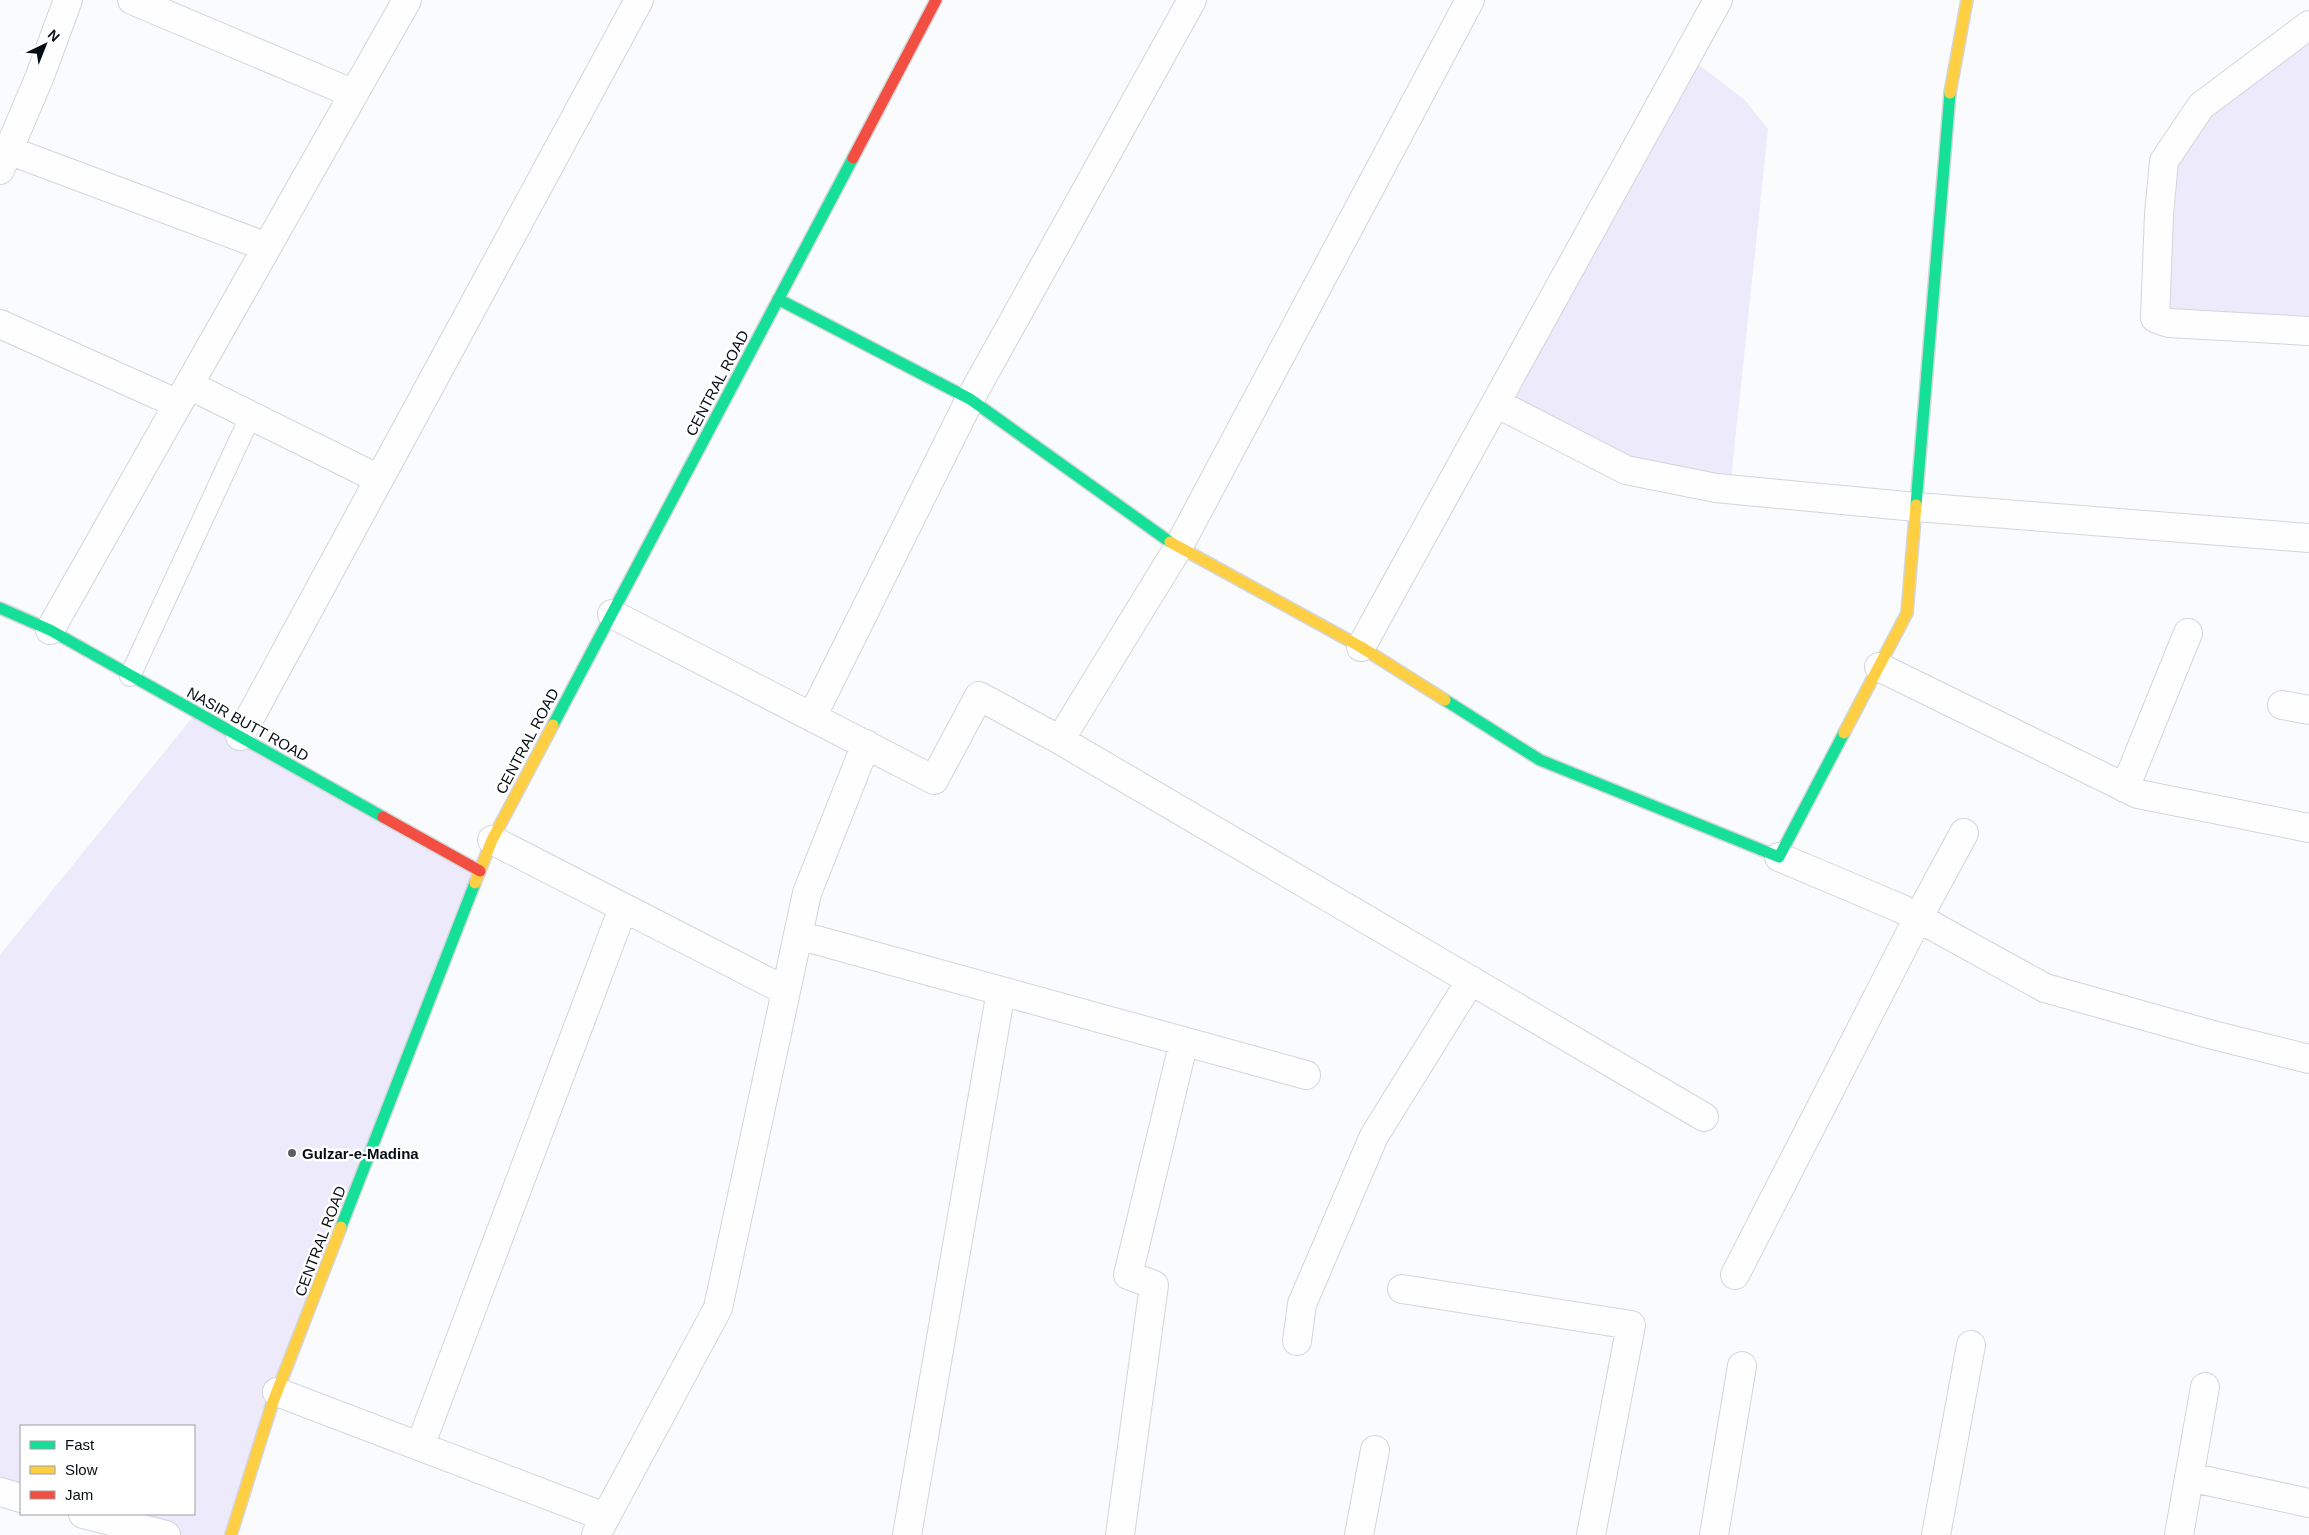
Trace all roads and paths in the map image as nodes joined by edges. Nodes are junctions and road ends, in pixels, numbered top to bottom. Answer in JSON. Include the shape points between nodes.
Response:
{"nodes":[{"id":1,"x":68,"y":0,"type":"edge"},
{"id":2,"x":132,"y":0,"type":"edge"},
{"id":3,"x":407,"y":0,"type":"edge"},
{"id":4,"x":638,"y":0,"type":"edge"},
{"id":5,"x":936,"y":0,"type":"edge"},
{"id":6,"x":1192,"y":0,"type":"edge"},
{"id":7,"x":1470,"y":0,"type":"edge"},
{"id":8,"x":1718,"y":0,"type":"edge"},
{"id":9,"x":1967,"y":0,"type":"edge"},
{"id":10,"x":2309,"y":25,"type":"edge"},
{"id":11,"x":354,"y":94,"type":"junction"},
{"id":12,"x":4,"y":160,"type":"edge"},
{"id":13,"x":268,"y":247,"type":"junction"},
{"id":14,"x":778,"y":298,"type":"junction"},
{"id":15,"x":0,"y":324,"type":"edge"},
{"id":16,"x":2309,"y":331,"type":"edge"},
{"id":17,"x":184,"y":394,"type":"junction"},
{"id":18,"x":970,"y":399,"type":"junction"},
{"id":19,"x":1496,"y":403,"type":"junction"},
{"id":20,"x":251,"y":415,"type":"junction"},
{"id":21,"x":379,"y":480,"type":"junction"},
{"id":22,"x":1916,"y":507,"type":"junction"},
{"id":23,"x":2309,"y":538,"type":"edge"},
{"id":24,"x":1178,"y":548,"type":"junction"},
{"id":25,"x":0,"y":608,"type":"edge"},
{"id":26,"x":612,"y":614,"type":"junction"},
{"id":27,"x":50,"y":630,"type":"junction"},
{"id":28,"x":2188,"y":633,"type":"dead end"},
{"id":29,"x":1361,"y":647,"type":"junction"},
{"id":30,"x":1879,"y":667,"type":"junction"},
{"id":31,"x":130,"y":676,"type":"junction"},
{"id":32,"x":2282,"y":705,"type":"dead end"},
{"id":33,"x":2309,"y":710,"type":"edge"},
{"id":34,"x":812,"y":717,"type":"junction"},
{"id":35,"x":240,"y":736,"type":"junction"},
{"id":36,"x":1060,"y":740,"type":"junction"},
{"id":37,"x":866,"y":744,"type":"junction"},
{"id":38,"x":2125,"y":788,"type":"junction"},
{"id":39,"x":2309,"y":828,"type":"edge"},
{"id":40,"x":1964,"y":834,"type":"dead end"},
{"id":41,"x":492,"y":840,"type":"junction"},
{"id":42,"x":1779,"y":857,"type":"junction"},
{"id":43,"x":480,"y":871,"type":"junction"},
{"id":44,"x":623,"y":908,"type":"junction"},
{"id":45,"x":1918,"y":918,"type":"junction"},
{"id":46,"x":798,"y":935,"type":"junction"},
{"id":47,"x":1472,"y":980,"type":"junction"},
{"id":48,"x":786,"y":991,"type":"junction"},
{"id":49,"x":1001,"y":991,"type":"junction"},
{"id":50,"x":1184,"y":1041,"type":"junction"},
{"id":51,"x":2309,"y":1059,"type":"edge"},
{"id":52,"x":1306,"y":1075,"type":"dead end"},
{"id":53,"x":1704,"y":1117,"type":"dead end"},
{"id":54,"x":1735,"y":1274,"type":"dead end"},
{"id":55,"x":1402,"y":1289,"type":"dead end"},
{"id":56,"x":1297,"y":1341,"type":"dead end"},
{"id":57,"x":1971,"y":1345,"type":"dead end"},
{"id":58,"x":1742,"y":1366,"type":"dead end"},
{"id":59,"x":2205,"y":1387,"type":"dead end"},
{"id":60,"x":277,"y":1392,"type":"junction"},
{"id":61,"x":420,"y":1446,"type":"junction"},
{"id":62,"x":1375,"y":1450,"type":"dead end"},
{"id":63,"x":2189,"y":1477,"type":"junction"},
{"id":64,"x":0,"y":1492,"type":"edge"},
{"id":65,"x":20,"y":1498,"type":"edge"},
{"id":66,"x":2309,"y":1502,"type":"edge"},
{"id":67,"x":87,"y":1515,"type":"edge"},
{"id":68,"x":600,"y":1526,"type":"edge"},
{"id":69,"x":166,"y":1535,"type":"edge"},
{"id":70,"x":231,"y":1535,"type":"edge"},
{"id":71,"x":907,"y":1535,"type":"edge"},
{"id":72,"x":1120,"y":1535,"type":"edge"},
{"id":73,"x":1359,"y":1535,"type":"edge"},
{"id":74,"x":1591,"y":1535,"type":"edge"},
{"id":75,"x":1714,"y":1535,"type":"edge"},
{"id":76,"x":1936,"y":1535,"type":"edge"},
{"id":77,"x":2179,"y":1535,"type":"edge"}],
"edges":[{"from":1,"to":12,"type":"street"},
{"from":2,"to":11,"type":"street"},
{"from":3,"to":11,"type":"street"},
{"from":4,"to":21,"type":"street"},
{"from":5,"to":14,"type":"street","name":"CENTRAL ROAD"},
{"from":6,"to":18,"type":"street"},
{"from":7,"to":24,"type":"street"},
{"from":8,"to":19,"type":"street"},
{"from":9,"to":22,"type":"street","via":[[1950,92]]},
{"from":10,"to":16,"type":"street","via":[[2201,106],[2164,161],[2155,318],[2169,323]]},
{"from":11,"to":13,"type":"street"},
{"from":12,"to":13,"type":"street"},
{"from":13,"to":17,"type":"street"},
{"from":14,"to":18,"type":"street"},
{"from":14,"to":26,"type":"street","name":"CENTRAL ROAD"},
{"from":15,"to":17,"type":"street"},
{"from":17,"to":20,"type":"street"},
{"from":17,"to":27,"type":"street"},
{"from":18,"to":24,"type":"street"},
{"from":18,"to":34,"type":"street"},
{"from":19,"to":22,"type":"street","via":[[1626,470],[1716,488]]},
{"from":19,"to":29,"type":"street"},
{"from":20,"to":21,"type":"street"},
{"from":20,"to":31,"type":"lane"},
{"from":21,"to":35,"type":"street"},
{"from":22,"to":23,"type":"street"},
{"from":22,"to":30,"type":"street","via":[[1907,613]]},
{"from":24,"to":29,"type":"street"},
{"from":24,"to":36,"type":"street"},
{"from":25,"to":27,"type":"street","name":"NASIR BUTT ROAD"},
{"from":26,"to":34,"type":"street"},
{"from":26,"to":41,"type":"street","name":"CENTRAL ROAD"},
{"from":27,"to":31,"type":"street","name":"NASIR BUTT ROAD"},
{"from":28,"to":38,"type":"street"},
{"from":29,"to":42,"type":"street","via":[[1540,760]]},
{"from":30,"to":38,"type":"street"},
{"from":30,"to":42,"type":"street"},
{"from":31,"to":35,"type":"street","name":"NASIR BUTT ROAD"},
{"from":32,"to":33,"type":"street"},
{"from":34,"to":37,"type":"street"},
{"from":35,"to":43,"type":"street","name":"NASIR BUTT ROAD"},
{"from":36,"to":37,"type":"street","via":[[979,696],[934,780]]},
{"from":36,"to":47,"type":"street"},
{"from":37,"to":46,"type":"street","via":[[807,894]]},
{"from":38,"to":39,"type":"street","via":[[2138,794]]},
{"from":40,"to":45,"type":"street"},
{"from":41,"to":43,"type":"street","name":"CENTRAL ROAD"},
{"from":41,"to":44,"type":"street"},
{"from":42,"to":45,"type":"street"},
{"from":43,"to":60,"type":"street","name":"CENTRAL ROAD"},
{"from":44,"to":48,"type":"street"},
{"from":44,"to":61,"type":"street"},
{"from":45,"to":51,"type":"street","via":[[2045,988]]},
{"from":45,"to":54,"type":"street"},
{"from":46,"to":48,"type":"street"},
{"from":46,"to":49,"type":"street"},
{"from":47,"to":53,"type":"street"},
{"from":47,"to":56,"type":"street","via":[[1374,1136],[1302,1304]]},
{"from":48,"to":68,"type":"street","via":[[718,1308]]},
{"from":49,"to":50,"type":"street"},
{"from":49,"to":71,"type":"street"},
{"from":50,"to":52,"type":"street"},
{"from":50,"to":72,"type":"street","via":[[1128,1275],[1154,1285]]},
{"from":55,"to":74,"type":"street","via":[[1631,1325]]},
{"from":57,"to":76,"type":"street"},
{"from":58,"to":75,"type":"street"},
{"from":59,"to":63,"type":"street"},
{"from":60,"to":61,"type":"street"},
{"from":60,"to":70,"type":"street","name":"CENTRAL ROAD"},
{"from":61,"to":68,"type":"street"},
{"from":62,"to":73,"type":"street"},
{"from":63,"to":66,"type":"street"},
{"from":63,"to":77,"type":"street"},
{"from":64,"to":65,"type":"street"},
{"from":67,"to":69,"type":"street"}]}
